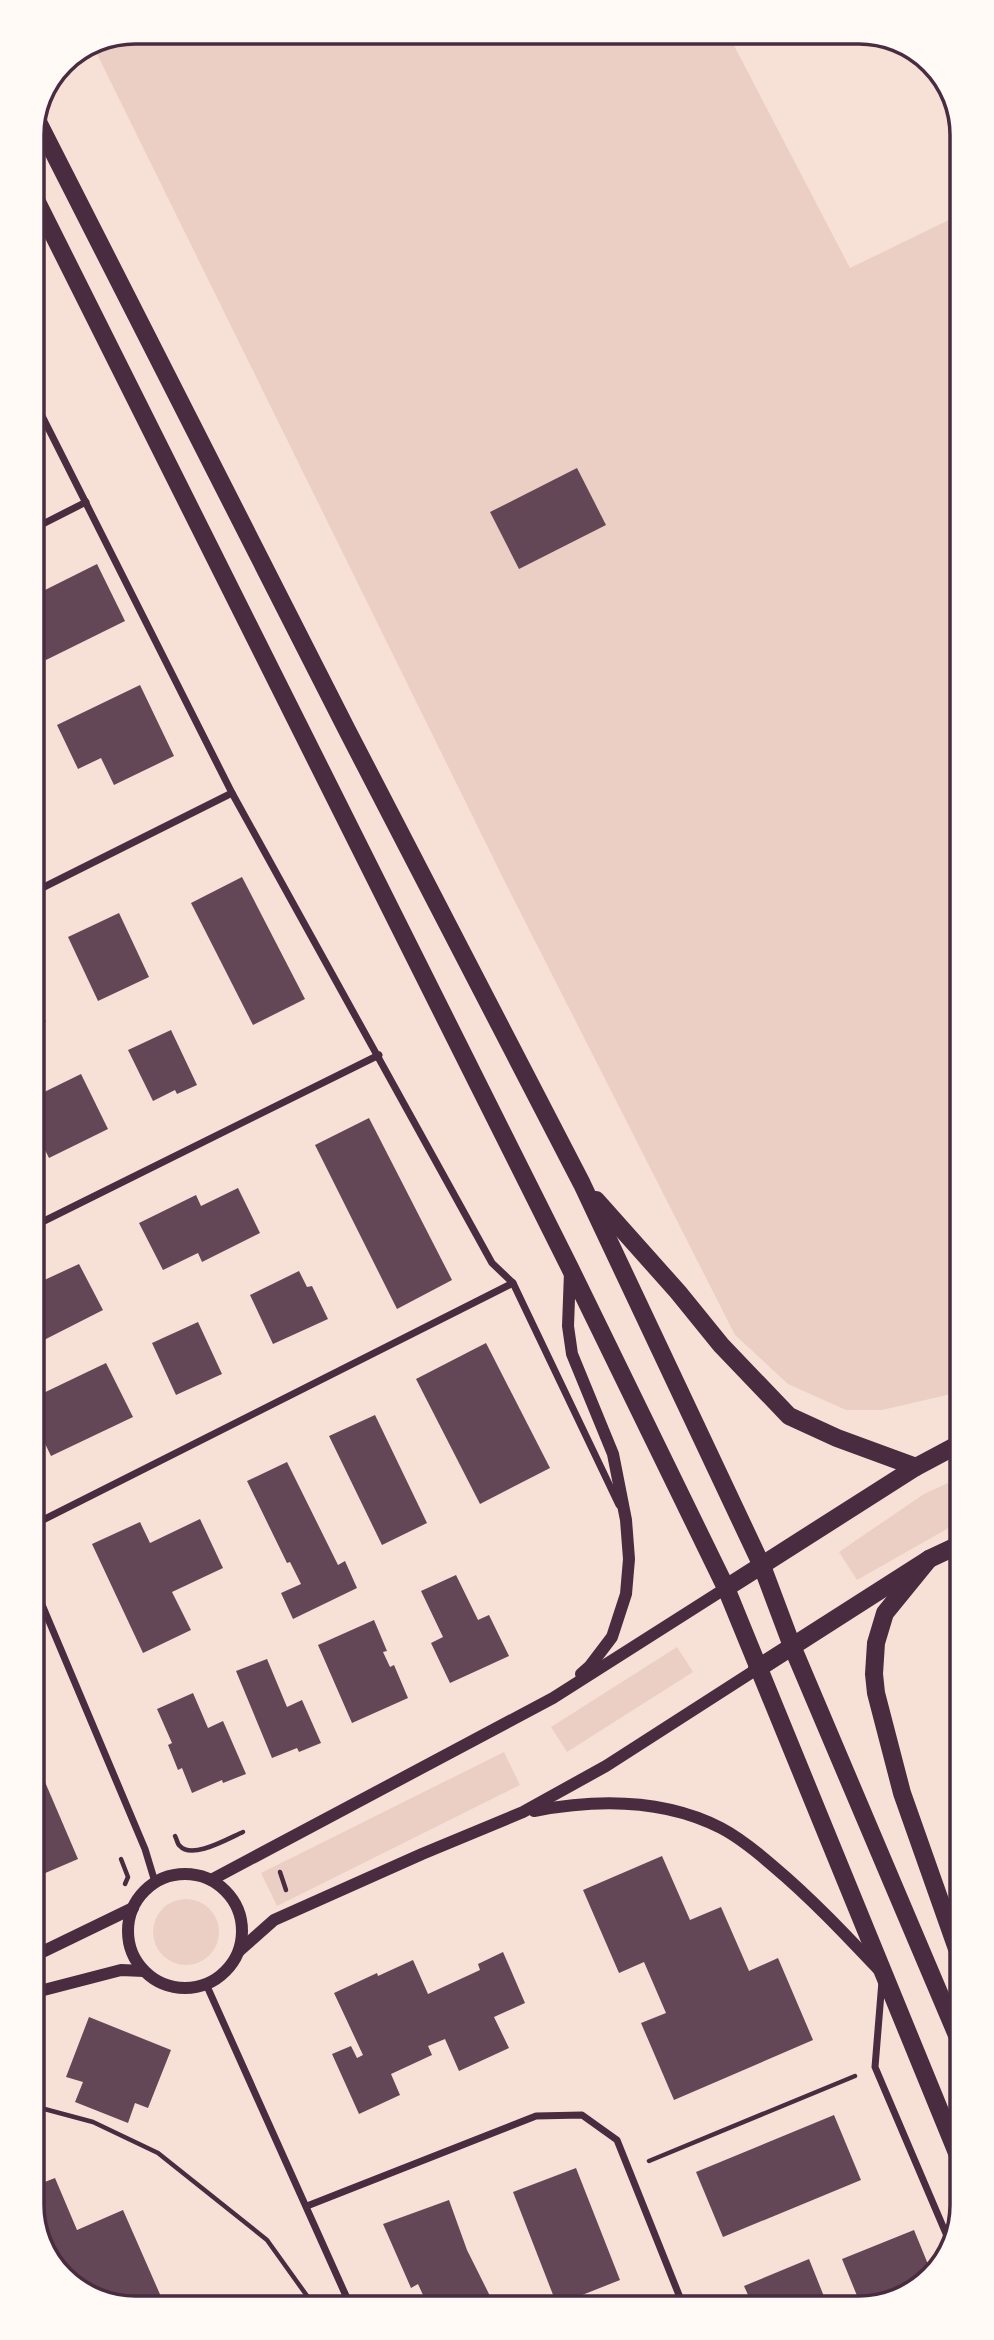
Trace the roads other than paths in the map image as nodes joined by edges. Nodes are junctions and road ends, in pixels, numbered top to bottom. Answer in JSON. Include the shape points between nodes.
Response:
{"nodes":[{"id":1,"x":44,"y":134,"type":"edge"},
{"id":2,"x":44,"y":216,"type":"edge"},
{"id":3,"x":44,"y":420,"type":"edge"},
{"id":4,"x":86,"y":502,"type":"junction"},
{"id":5,"x":44,"y":523,"type":"edge"},
{"id":6,"x":232,"y":793,"type":"junction"},
{"id":7,"x":44,"y":887,"type":"edge"},
{"id":8,"x":379,"y":1055,"type":"junction"},
{"id":9,"x":582,"y":1184,"type":"junction"},
{"id":10,"x":44,"y":1221,"type":"edge"},
{"id":11,"x":570,"y":1268,"type":"junction"},
{"id":12,"x":513,"y":1283,"type":"junction"},
{"id":13,"x":950,"y":1449,"type":"edge"},
{"id":14,"x":916,"y":1467,"type":"junction"},
{"id":15,"x":44,"y":1519,"type":"edge"},
{"id":16,"x":626,"y":1520,"type":"junction"},
{"id":17,"x":950,"y":1549,"type":"edge"},
{"id":18,"x":929,"y":1559,"type":"junction"},
{"id":19,"x":762,"y":1566,"type":"junction"},
{"id":20,"x":726,"y":1588,"type":"junction"},
{"id":21,"x":44,"y":1609,"type":"edge"},
{"id":22,"x":792,"y":1646,"type":"junction"},
{"id":23,"x":757,"y":1669,"type":"junction"},
{"id":24,"x":554,"y":1699,"type":"junction"},
{"id":25,"x":523,"y":1812,"type":"junction"},
{"id":26,"x":212,"y":1880,"type":"junction"},
{"id":27,"x":155,"y":1882,"type":"junction"},
{"id":28,"x":133,"y":1908,"type":"junction"},
{"id":29,"x":950,"y":1929,"type":"edge"},
{"id":30,"x":44,"y":1951,"type":"edge"},
{"id":31,"x":239,"y":1951,"type":"junction"},
{"id":32,"x":144,"y":1971,"type":"junction"},
{"id":33,"x":882,"y":1974,"type":"junction"},
{"id":34,"x":206,"y":1984,"type":"junction"},
{"id":35,"x":44,"y":1990,"type":"edge"},
{"id":36,"x":950,"y":2019,"type":"edge"},
{"id":37,"x":950,"y":2136,"type":"edge"},
{"id":38,"x":307,"y":2206,"type":"junction"},
{"id":39,"x":946,"y":2233,"type":"edge"},
{"id":40,"x":346,"y":2296,"type":"edge"},
{"id":41,"x":679,"y":2296,"type":"edge"}],
"edges":[{"from":1,"to":9,"type":"main road"},
{"from":2,"to":11,"type":"main road"},
{"from":3,"to":4,"type":"street"},
{"from":4,"to":5,"type":"street"},
{"from":4,"to":6,"type":"street"},
{"from":6,"to":7,"type":"street"},
{"from":6,"to":8,"type":"street"},
{"from":8,"to":10,"type":"street"},
{"from":8,"to":12,"type":"street","via":[[492,1262]]},
{"from":9,"to":14,"type":"main road","via":[[789,1416]]},
{"from":9,"to":19,"type":"main road"},
{"from":11,"to":16,"type":"street","via":[[572,1354],[613,1454]]},
{"from":11,"to":20,"type":"main road"},
{"from":12,"to":15,"type":"street"},
{"from":12,"to":16,"type":"street"},
{"from":13,"to":14,"type":"main road"},
{"from":14,"to":19,"type":"main road"},
{"from":16,"to":24,"type":"street","via":[[626,1594],[612,1637],[590,1666]]},
{"from":17,"to":18,"type":"main road"},
{"from":18,"to":22,"type":"main road"},
{"from":18,"to":29,"type":"main road","via":[[885,1613],[876,1643],[874,1674],[902,1793]]},
{"from":19,"to":20,"type":"main road"},
{"from":19,"to":22,"type":"main road"},
{"from":20,"to":23,"type":"main road"},
{"from":20,"to":24,"type":"street"},
{"from":21,"to":27,"type":"street"},
{"from":22,"to":23,"type":"main road"},
{"from":22,"to":36,"type":"main road"},
{"from":23,"to":25,"type":"street","via":[[606,1766]]},
{"from":23,"to":33,"type":"main road"},
{"from":24,"to":26,"type":"street"},
{"from":25,"to":31,"type":"street","via":[[274,1920]]},
{"from":25,"to":33,"type":"street","via":[[612,1803],[667,1809],[722,1829],[810,1898]]},
{"from":26,"to":27,"type":"street","via":[[183,1874]]},
{"from":26,"to":31,"type":"street","via":[[238,1910]]},
{"from":27,"to":28,"type":"street"},
{"from":28,"to":30,"type":"street"},
{"from":28,"to":32,"type":"street","via":[[129,1941]]},
{"from":31,"to":34,"type":"street","via":[[220,1976]]},
{"from":32,"to":34,"type":"street","via":[[173,1987]]},
{"from":32,"to":35,"type":"street","via":[[121,1970]]},
{"from":33,"to":37,"type":"main road"},
{"from":33,"to":39,"type":"street","via":[[875,2067]]},
{"from":34,"to":38,"type":"street"},
{"from":38,"to":40,"type":"street"},
{"from":38,"to":41,"type":"street","via":[[536,2116],[582,2115],[617,2140]]}]}
